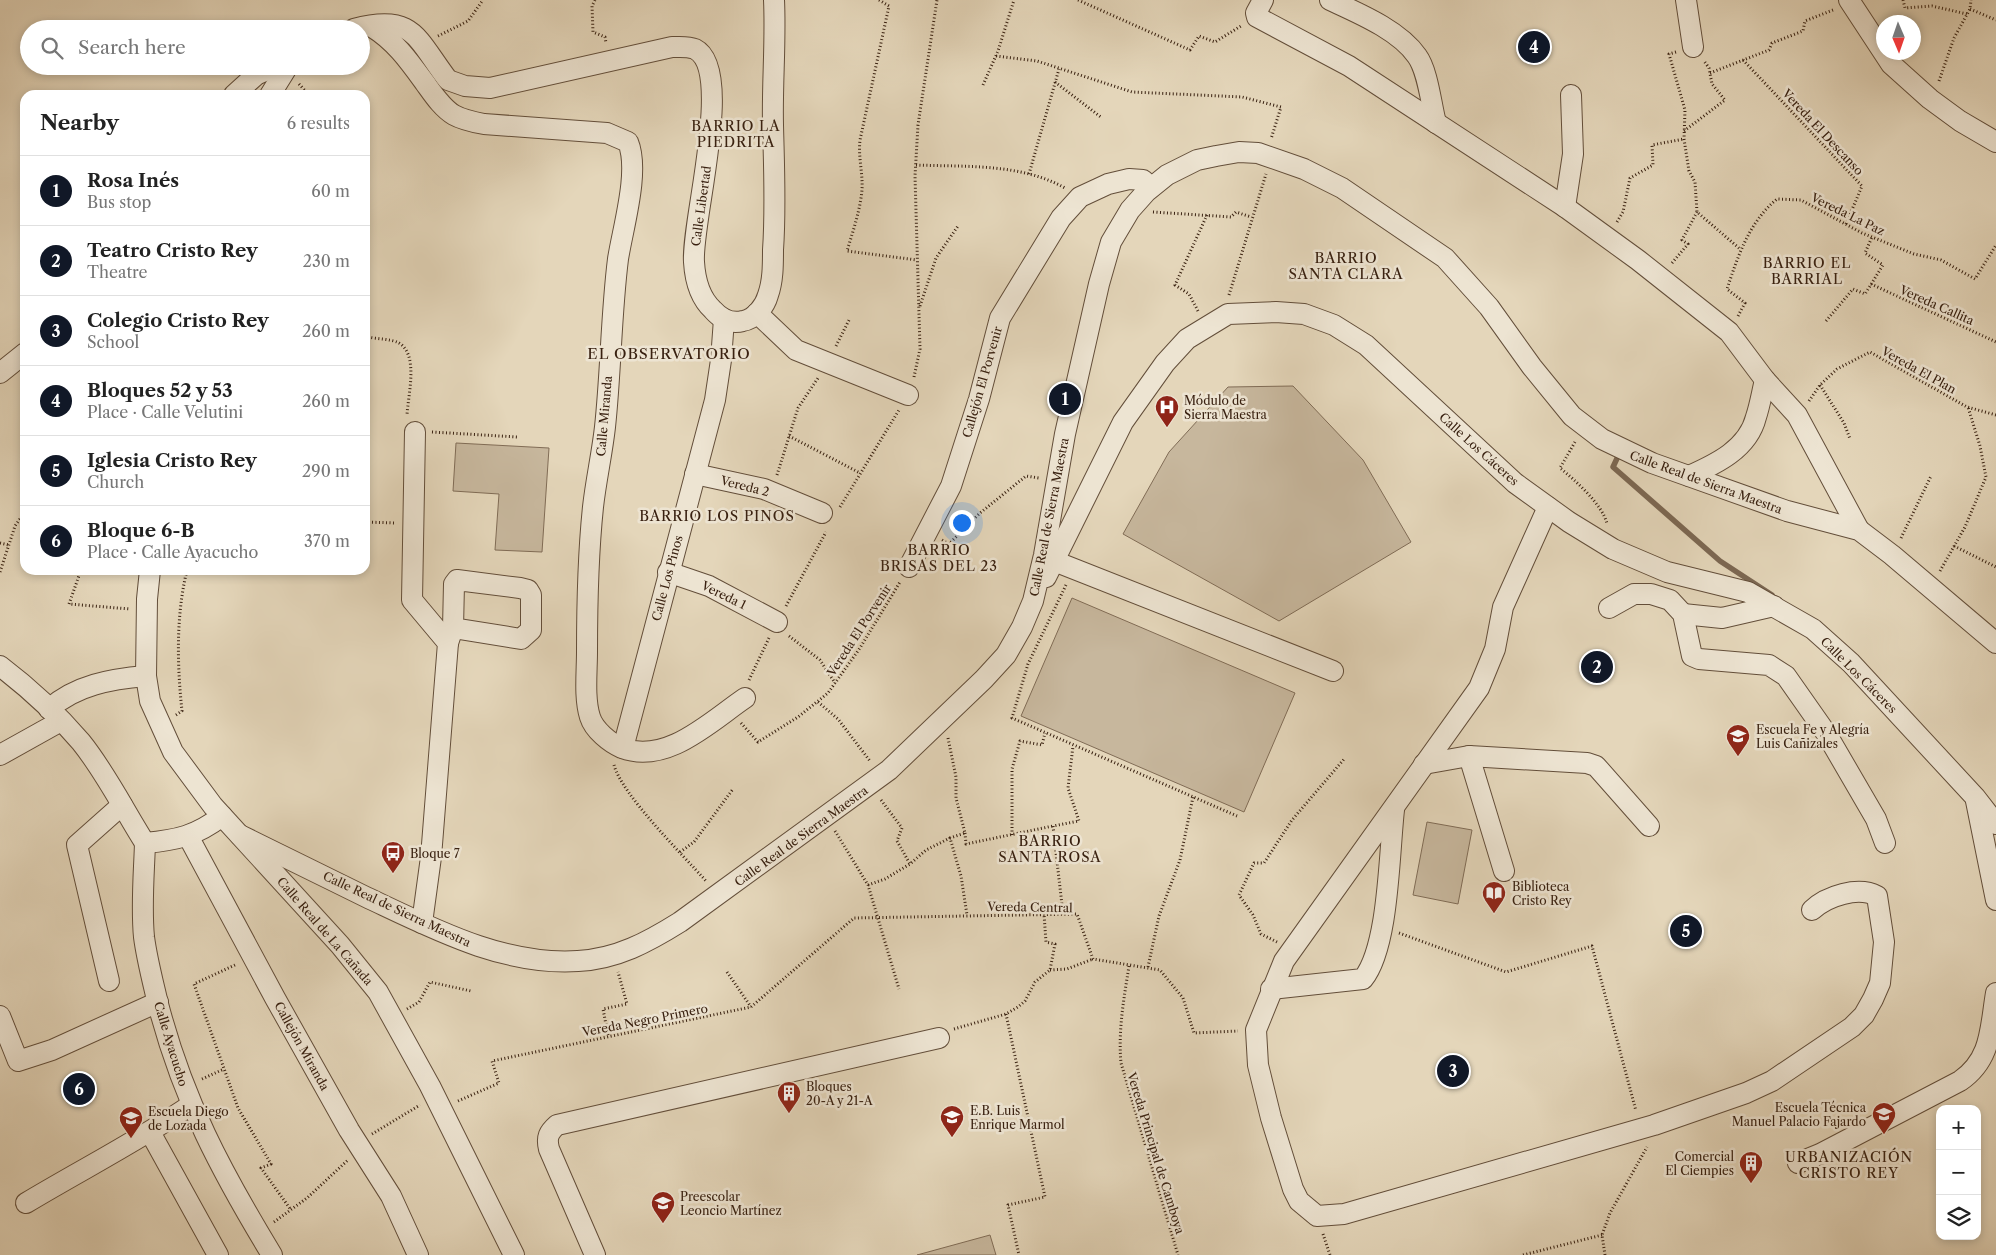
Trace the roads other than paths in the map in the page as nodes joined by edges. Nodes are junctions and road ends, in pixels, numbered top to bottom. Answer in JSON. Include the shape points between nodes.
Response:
{"nodes":[{"id":1,"x":774,"y":0,"type":"edge"},
{"id":2,"x":1330,"y":0,"type":"edge"},
{"id":3,"x":1686,"y":0,"type":"edge"},
{"id":4,"x":1849,"y":2,"type":"edge"},
{"id":5,"x":1260,"y":8,"type":"edge"},
{"id":6,"x":370,"y":27,"type":"edge"},
{"id":7,"x":370,"y":32,"type":"edge"},
{"id":8,"x":1693,"y":46,"type":"road end"},
{"id":9,"x":256,"y":75,"type":"edge"},
{"id":10,"x":282,"y":75,"type":"edge"},
{"id":11,"x":240,"y":90,"type":"edge"},
{"id":12,"x":273,"y":90,"type":"edge"},
{"id":13,"x":1571,"y":95,"type":"dead end"},
{"id":14,"x":1436,"y":123,"type":"junction"},
{"id":15,"x":1996,"y":142,"type":"edge"},
{"id":16,"x":1152,"y":187,"type":"junction"},
{"id":17,"x":1565,"y":207,"type":"junction"},
{"id":18,"x":756,"y":313,"type":"junction"},
{"id":19,"x":724,"y":319,"type":"junction"},
{"id":20,"x":20,"y":357,"type":"edge"},
{"id":21,"x":0,"y":373,"type":"edge"},
{"id":22,"x":1765,"y":380,"type":"junction"},
{"id":23,"x":908,"y":395,"type":"dead end"},
{"id":24,"x":415,"y":432,"type":"road end"},
{"id":25,"x":694,"y":474,"type":"junction"},
{"id":26,"x":1689,"y":476,"type":"junction"},
{"id":27,"x":1548,"y":507,"type":"junction"},
{"id":28,"x":822,"y":513,"type":"dead end"},
{"id":29,"x":1859,"y":530,"type":"junction"},
{"id":30,"x":1054,"y":561,"type":"junction"},
{"id":31,"x":909,"y":567,"type":"road end"},
{"id":32,"x":668,"y":572,"type":"junction"},
{"id":33,"x":150,"y":575,"type":"edge"},
{"id":34,"x":1033,"y":601,"type":"junction"},
{"id":35,"x":1774,"y":606,"type":"junction"},
{"id":36,"x":1610,"y":608,"type":"dead end"},
{"id":37,"x":1683,"y":614,"type":"junction"},
{"id":38,"x":780,"y":627,"type":"road end"},
{"id":39,"x":1996,"y":643,"type":"edge"},
{"id":40,"x":0,"y":666,"type":"edge"},
{"id":41,"x":1333,"y":671,"type":"dead end"},
{"id":42,"x":146,"y":676,"type":"junction"},
{"id":43,"x":737,"y":704,"type":"road end"},
{"id":44,"x":55,"y":715,"type":"junction"},
{"id":45,"x":615,"y":744,"type":"junction"},
{"id":46,"x":0,"y":755,"type":"edge"},
{"id":47,"x":1469,"y":756,"type":"junction"},
{"id":48,"x":1424,"y":764,"type":"junction"},
{"id":49,"x":1975,"y":797,"type":"junction"},
{"id":50,"x":122,"y":805,"type":"junction"},
{"id":51,"x":1394,"y":808,"type":"junction"},
{"id":52,"x":222,"y":816,"type":"junction"},
{"id":53,"x":1996,"y":824,"type":"edge"},
{"id":54,"x":1649,"y":826,"type":"dead end"},
{"id":55,"x":240,"y":835,"type":"junction"},
{"id":56,"x":188,"y":836,"type":"junction"},
{"id":57,"x":145,"y":843,"type":"junction"},
{"id":58,"x":1884,"y":843,"type":"dead end"},
{"id":59,"x":1504,"y":871,"type":"dead end"},
{"id":60,"x":1995,"y":893,"type":"edge"},
{"id":61,"x":1812,"y":910,"type":"dead end"},
{"id":62,"x":422,"y":923,"type":"junction"},
{"id":63,"x":109,"y":981,"type":"dead end"},
{"id":64,"x":1271,"y":989,"type":"junction"},
{"id":65,"x":1996,"y":993,"type":"edge"},
{"id":66,"x":158,"y":1002,"type":"junction"},
{"id":67,"x":0,"y":1016,"type":"edge"},
{"id":68,"x":939,"y":1038,"type":"road end"},
{"id":69,"x":191,"y":1105,"type":"junction"},
{"id":70,"x":150,"y":1132,"type":"junction"},
{"id":71,"x":1798,"y":1163,"type":"dead end"},
{"id":72,"x":26,"y":1203,"type":"dead end"},
{"id":73,"x":218,"y":1255,"type":"edge"},
{"id":74,"x":272,"y":1255,"type":"edge"},
{"id":75,"x":418,"y":1255,"type":"edge"},
{"id":76,"x":514,"y":1255,"type":"edge"},
{"id":77,"x":595,"y":1255,"type":"edge"}],
"edges":[{"from":1,"to":18,"type":"street","via":[[773,257],[769,294],[764,306]]},
{"from":2,"to":14,"type":"street","via":[[1373,20],[1417,56]]},
{"from":3,"to":8,"type":"street"},
{"from":4,"to":15,"type":"street","via":[[1891,64],[1930,99]]},
{"from":5,"to":14,"type":"street"},
{"from":6,"to":19,"type":"street","name":"Calle Libertad","via":[[390,23],[400,25],[417,36],[448,80],[478,88],[506,85],[653,51],[695,49],[708,67],[712,107],[694,260],[695,275],[708,305]]},
{"from":7,"to":45,"type":"street","name":"Calle Miranda","via":[[398,46],[434,95],[454,115],[469,122],[607,133],[628,142],[632,152],[633,167],[618,259],[605,427],[593,505],[589,560],[588,703],[590,717]]},
{"from":9,"to":11,"type":"street"},
{"from":10,"to":12,"type":"street"},
{"from":13,"to":17,"type":"street","via":[[1572,154]]},
{"from":14,"to":17,"type":"street"},
{"from":16,"to":26,"type":"street","name":"Calle Real de Sierra Maestra","via":[[1197,160],[1239,152],[1269,156],[1342,188],[1445,258],[1489,307],[1572,416],[1584,426],[1621,450]]},
{"from":16,"to":31,"type":"street","name":"Callejón El Porvenir","via":[[1144,180],[1130,179],[1108,184],[1080,197],[1061,218],[1000,318],[979,399],[951,486]]},
{"from":16,"to":34,"type":"street","name":"Calle Real de Sierra Maestra","via":[[1130,210],[1106,258]]},
{"from":17,"to":22,"type":"street","via":[[1729,332]]},
{"from":18,"to":19,"type":"street","via":[[744,321]]},
{"from":18,"to":23,"type":"street","via":[[796,350]]},
{"from":19,"to":25,"type":"street","name":"Calle Los Pinos","via":[[715,400]]},
{"from":20,"to":21,"type":"street"},
{"from":22,"to":26,"type":"street","via":[[1756,419],[1746,438],[1732,453]]},
{"from":22,"to":29,"type":"street","via":[[1797,415]]},
{"from":24,"to":62,"type":"street","via":[[412,600],[451,636]]},
{"from":25,"to":28,"type":"street","name":"Vereda 2","via":[[772,492]]},
{"from":25,"to":32,"type":"street","name":"Calle Los Pinos"},
{"from":26,"to":29,"type":"street","name":"Calle Real de Sierra Maestra","via":[[1787,511]]},
{"from":27,"to":30,"type":"street","name":"Calle Los Cáceres","via":[[1515,483],[1366,344],[1334,325],[1304,314],[1228,314],[1187,340],[1165,363],[1123,422]]},
{"from":27,"to":35,"type":"street","name":"Calle Los Cáceres","via":[[1613,549],[1666,572],[1748,592]]},
{"from":27,"to":48,"type":"street","via":[[1503,608],[1495,649],[1479,688]]},
{"from":29,"to":39,"type":"street","name":"Calle Real de Sierra Maestra"},
{"from":30,"to":34,"type":"street","name":"Calle Los Cáceres"},
{"from":30,"to":41,"type":"street"},
{"from":32,"to":38,"type":"street","name":"Vereda 1","via":[[709,586]]},
{"from":32,"to":45,"type":"street","name":"Calle Los Pinos"},
{"from":33,"to":42,"type":"street","name":"Calle Real de La Cañada"},
{"from":34,"to":62,"type":"street","name":"Calle Real de Sierra Maestra","via":[[1006,655],[876,781],[644,945],[613,956],[579,961],[531,960],[474,945]]},
{"from":35,"to":37,"type":"street","via":[[1722,618]]},
{"from":35,"to":49,"type":"street","name":"Calle Los Cáceres","via":[[1813,629],[1851,663]]},
{"from":36,"to":37,"type":"street","via":[[1634,594],[1651,594],[1670,600]]},
{"from":37,"to":58,"type":"street","via":[[1692,656],[1769,665],[1786,676],[1831,742],[1876,819]]},
{"from":40,"to":44,"type":"street","via":[[32,691]]},
{"from":42,"to":44,"type":"street","via":[[98,683],[78,690],[61,698]]},
{"from":42,"to":52,"type":"street","name":"Calle Real de La Cañada","via":[[150,701],[173,752]]},
{"from":43,"to":45,"type":"street","via":[[672,746],[641,751]]},
{"from":44,"to":46,"type":"street"},
{"from":44,"to":50,"type":"street","via":[[81,742]]},
{"from":47,"to":48,"type":"street"},
{"from":47,"to":54,"type":"street","via":[[1587,762],[1596,766]]},
{"from":47,"to":59,"type":"street"},
{"from":48,"to":51,"type":"street"},
{"from":49,"to":53,"type":"street","name":"Calle Los Cáceres"},
{"from":49,"to":60,"type":"street"},
{"from":50,"to":57,"type":"street"},
{"from":50,"to":63,"type":"street","via":[[77,845]]},
{"from":51,"to":64,"type":"street","via":[[1292,950]]},
{"from":51,"to":64,"type":"street","via":[[1382,926],[1370,970],[1363,979]]},
{"from":52,"to":55,"type":"street","name":"Calle Real de La Cañada"},
{"from":52,"to":56,"type":"street","via":[[200,832]]},
{"from":55,"to":62,"type":"street","name":"Calle Real de Sierra Maestra"},
{"from":55,"to":76,"type":"street","name":"Calle Real de La Cañada","via":[[378,992],[438,1102]]},
{"from":56,"to":57,"type":"street"},
{"from":56,"to":75,"type":"street","name":"Callejón Miranda","via":[[359,1146],[391,1196]]},
{"from":57,"to":66,"type":"street","name":"Calle Ayacucho","via":[[144,939]]},
{"from":61,"to":64,"type":"street","via":[[1819,903],[1844,894],[1869,892],[1877,896],[1884,942],[1880,983],[1864,1015],[1852,1027],[1772,1081],[1646,1135],[1344,1214],[1317,1216],[1298,1201],[1293,1189],[1271,1118],[1255,1044],[1256,1030]]},
{"from":65,"to":71,"type":"street","via":[[1985,1054],[1974,1072],[1829,1150]]},
{"from":66,"to":67,"type":"street","via":[[52,1050],[18,1061]]},
{"from":66,"to":69,"type":"street","name":"Calle Ayacucho","via":[[175,1065]]},
{"from":68,"to":77,"type":"street","via":[[558,1125],[550,1131],[549,1149]]},
{"from":69,"to":70,"type":"street"},
{"from":69,"to":74,"type":"street","name":"Calle Ayacucho","via":[[226,1178]]},
{"from":70,"to":72,"type":"street"},
{"from":70,"to":73,"type":"street"}]}
